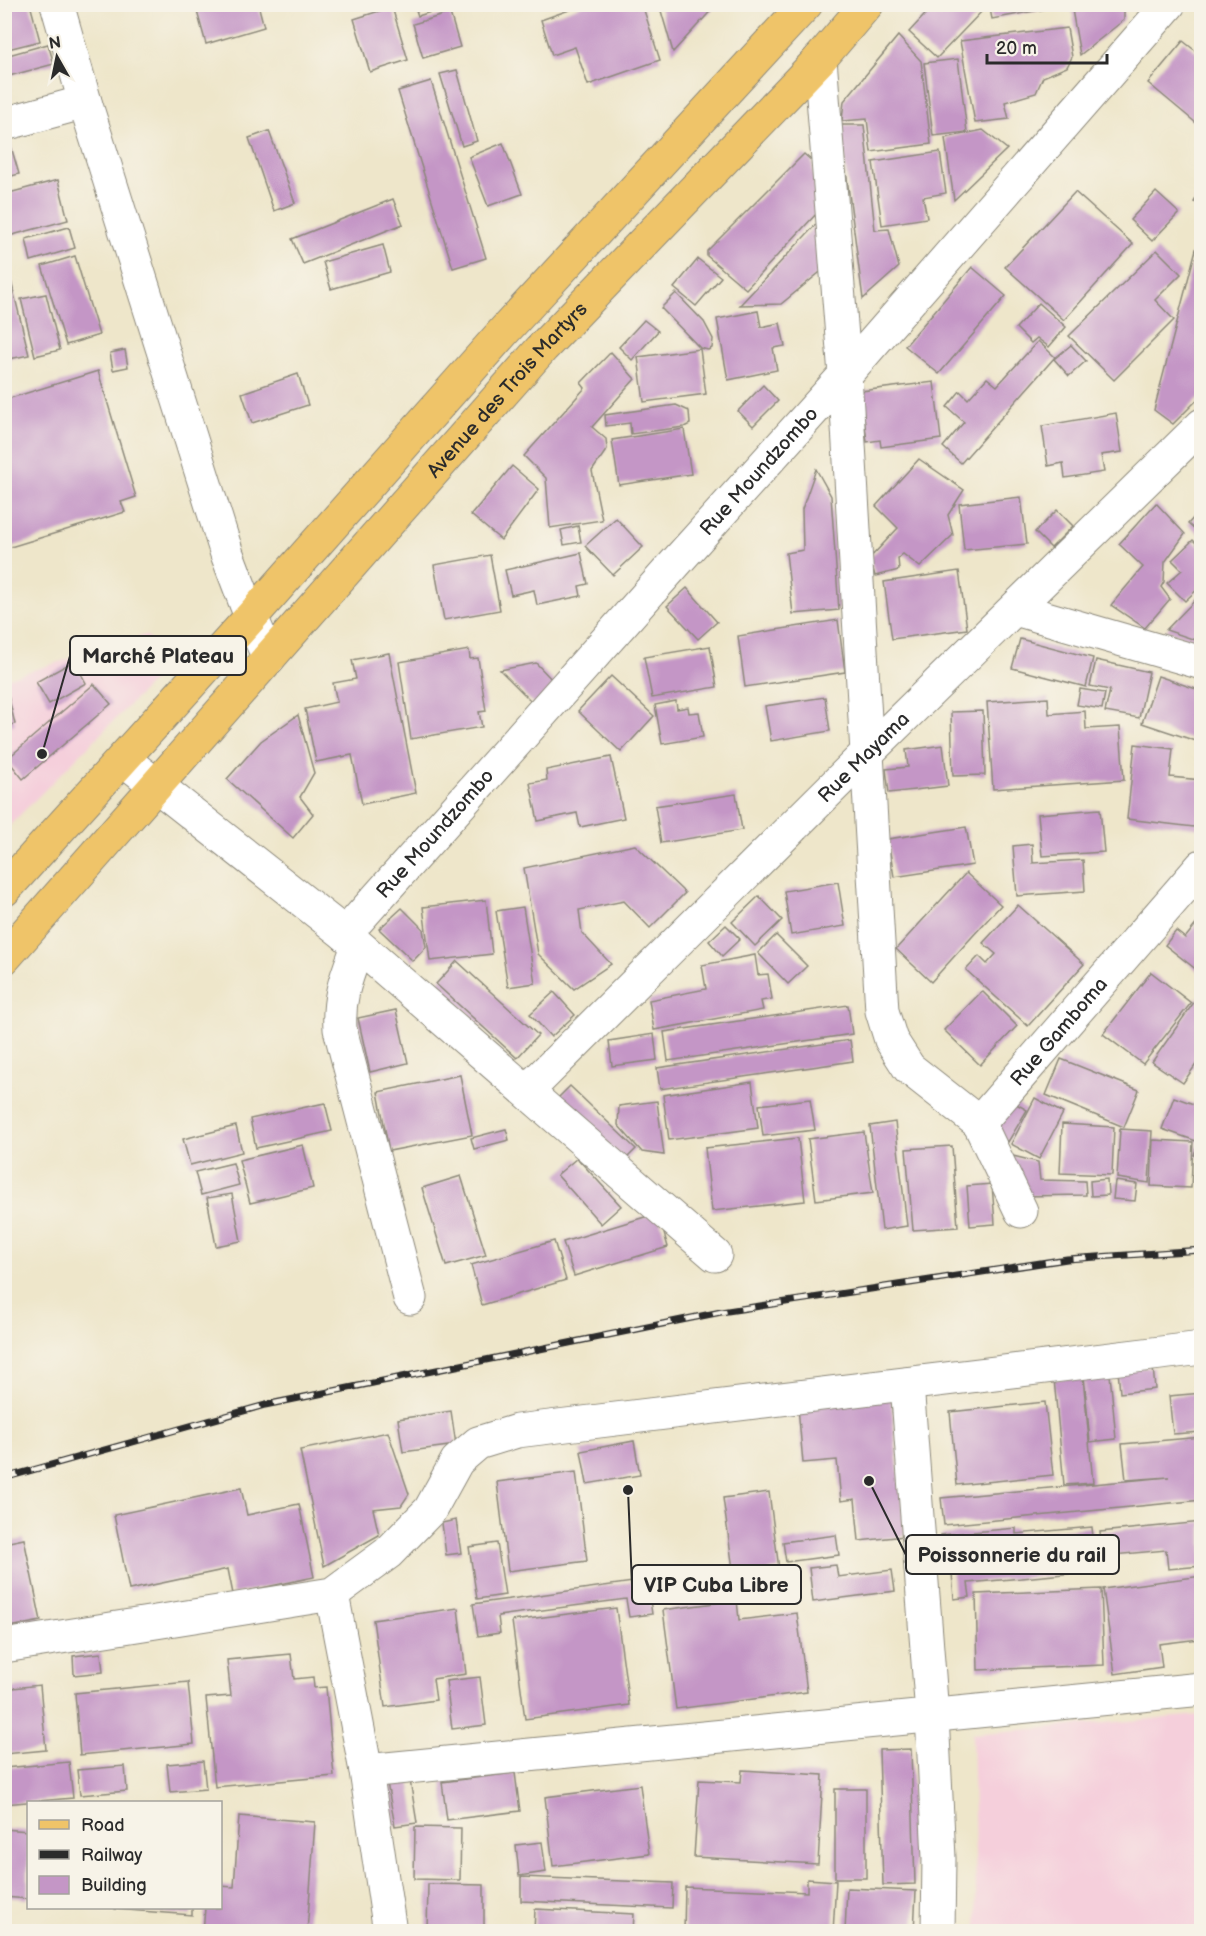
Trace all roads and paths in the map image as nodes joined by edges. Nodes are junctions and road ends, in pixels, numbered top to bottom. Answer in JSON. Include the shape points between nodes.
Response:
{"nodes":[{"id":1,"x":57,"y":4,"type":"edge"},
{"id":2,"x":806,"y":4,"type":"edge"},
{"id":3,"x":867,"y":4,"type":"edge"},
{"id":4,"x":1170,"y":4,"type":"edge"},
{"id":5,"x":820,"y":59,"type":"junction"},
{"id":6,"x":85,"y":102,"type":"junction"},
{"id":7,"x":4,"y":124,"type":"edge"},
{"id":8,"x":845,"y":375,"type":"junction"},
{"id":9,"x":1202,"y":425,"type":"edge"},
{"id":10,"x":1015,"y":609,"type":"junction"},
{"id":11,"x":251,"y":617,"type":"junction"},
{"id":12,"x":269,"y":658,"type":"junction"},
{"id":13,"x":1202,"y":663,"type":"edge"},
{"id":14,"x":867,"y":753,"type":"junction"},
{"id":15,"x":123,"y":759,"type":"junction"},
{"id":16,"x":158,"y":786,"type":"junction"},
{"id":17,"x":1202,"y":866,"type":"edge"},
{"id":18,"x":4,"y":890,"type":"edge"},
{"id":19,"x":352,"y":940,"type":"junction"},
{"id":20,"x":4,"y":958,"type":"edge"},
{"id":21,"x":527,"y":1091,"type":"junction"},
{"id":22,"x":979,"y":1123,"type":"junction"},
{"id":23,"x":1021,"y":1211,"type":"dead end"},
{"id":24,"x":715,"y":1255,"type":"dead end"},
{"id":25,"x":410,"y":1298,"type":"dead end"},
{"id":26,"x":1202,"y":1348,"type":"edge"},
{"id":27,"x":907,"y":1383,"type":"junction"},
{"id":28,"x":332,"y":1594,"type":"junction"},
{"id":29,"x":4,"y":1646,"type":"edge"},
{"id":30,"x":1202,"y":1689,"type":"edge"},
{"id":31,"x":932,"y":1715,"type":"junction"},
{"id":32,"x":366,"y":1771,"type":"junction"},
{"id":33,"x":390,"y":1932,"type":"edge"},
{"id":34,"x":938,"y":1932,"type":"edge"}],
"edges":[{"from":1,"to":6,"type":"street"},
{"from":2,"to":11,"type":"main road","name":"Avenue des Trois Martyrs","via":[[505,330]]},
{"from":3,"to":5,"type":"main road","name":"Avenue des Trois Martyrs"},
{"from":4,"to":8,"type":"street","name":"Rue Moundzombo"},
{"from":5,"to":8,"type":"street"},
{"from":5,"to":12,"type":"main road","name":"Avenue des Trois Martyrs","via":[[543,347]]},
{"from":6,"to":7,"type":"street"},
{"from":6,"to":11,"type":"street","via":[[227,554]]},
{"from":8,"to":14,"type":"street"},
{"from":8,"to":19,"type":"street","name":"Rue Moundzombo","via":[[672,566]]},
{"from":9,"to":10,"type":"street","name":"Rue Mayama"},
{"from":10,"to":13,"type":"street"},
{"from":10,"to":14,"type":"street","name":"Rue Mayama"},
{"from":11,"to":12,"type":"street"},
{"from":11,"to":15,"type":"main road","name":"Avenue des Trois Martyrs"},
{"from":12,"to":16,"type":"main road","name":"Avenue des Trois Martyrs"},
{"from":14,"to":21,"type":"street","name":"Rue Mayama"},
{"from":14,"to":22,"type":"street","via":[[882,1011],[891,1040],[909,1068]]},
{"from":15,"to":16,"type":"street"},
{"from":15,"to":18,"type":"main road","name":"Avenue des Trois Martyrs"},
{"from":16,"to":19,"type":"street"},
{"from":16,"to":20,"type":"main road","name":"Avenue des Trois Martyrs"},
{"from":17,"to":22,"type":"street","name":"Rue Gamboma"},
{"from":19,"to":21,"type":"street"},
{"from":19,"to":25,"type":"street","via":[[338,1008],[340,1029]]},
{"from":21,"to":24,"type":"street"},
{"from":22,"to":23,"type":"street"},
{"from":26,"to":27,"type":"street"},
{"from":27,"to":28,"type":"street","via":[[517,1431],[478,1443],[457,1461],[430,1510],[388,1553]]},
{"from":27,"to":31,"type":"street"},
{"from":28,"to":29,"type":"street"},
{"from":28,"to":32,"type":"street"},
{"from":30,"to":31,"type":"street"},
{"from":31,"to":32,"type":"street"},
{"from":31,"to":34,"type":"street","via":[[939,1858]]},
{"from":32,"to":33,"type":"street"}]}
